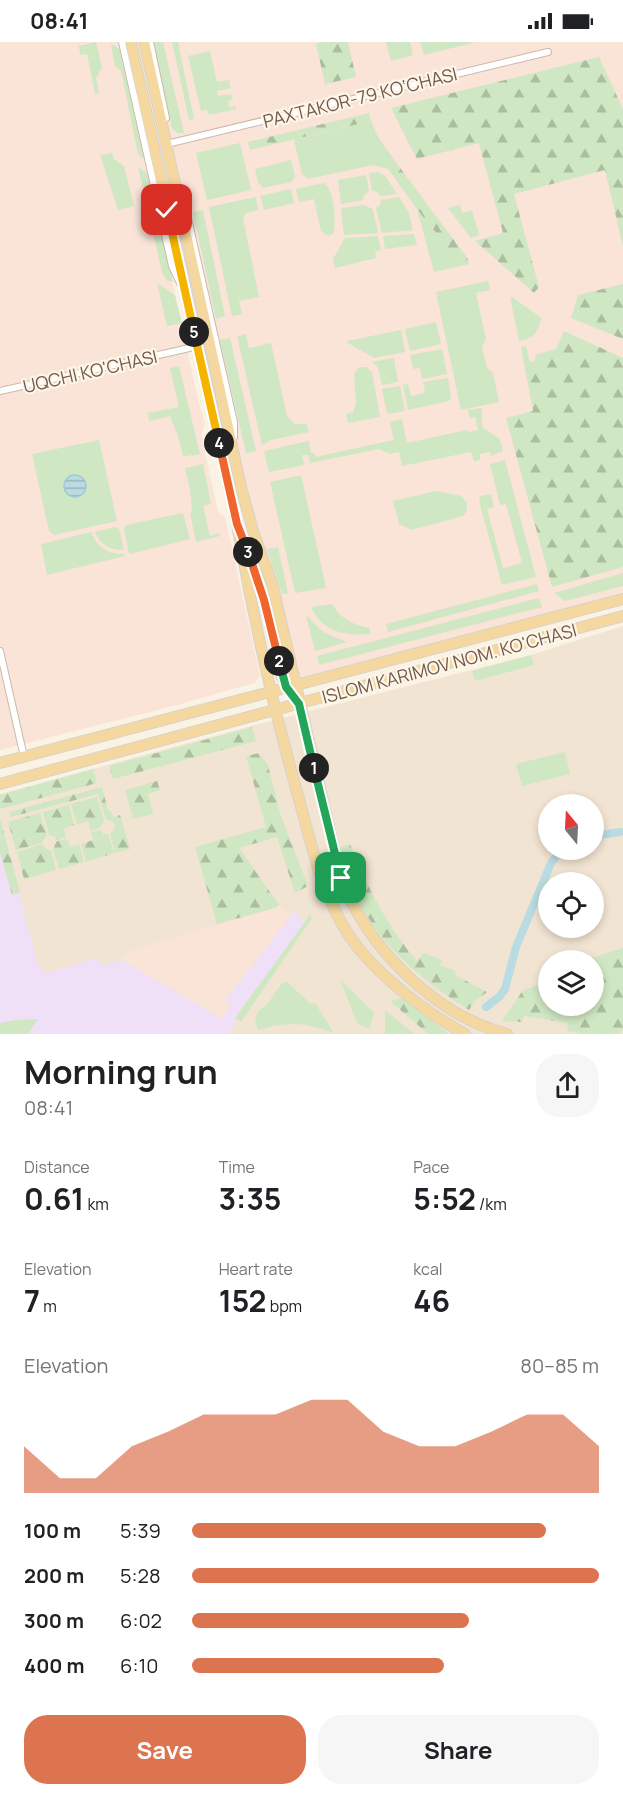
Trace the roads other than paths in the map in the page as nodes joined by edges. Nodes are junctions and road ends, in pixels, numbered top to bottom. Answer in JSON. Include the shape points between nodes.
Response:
{"nodes":[{"id":1,"x":122,"y":42,"type":"edge"},
{"id":2,"x":131,"y":42,"type":"edge"},
{"id":3,"x":144,"y":42,"type":"edge"},
{"id":4,"x":150,"y":42,"type":"edge"},
{"id":5,"x":548,"y":52,"type":"dead end"},
{"id":6,"x":171,"y":143,"type":"junction"},
{"id":7,"x":186,"y":294,"type":"junction"},
{"id":8,"x":212,"y":343,"type":"junction"},
{"id":9,"x":197,"y":346,"type":"junction"},
{"id":10,"x":0,"y":391,"type":"edge"},
{"id":11,"x":237,"y":524,"type":"junction"},
{"id":12,"x":623,"y":599,"type":"edge"},
{"id":13,"x":623,"y":615,"type":"edge"},
{"id":14,"x":491,"y":634,"type":"junction"},
{"id":15,"x":495,"y":650,"type":"junction"},
{"id":16,"x":0,"y":651,"type":"edge"},
{"id":17,"x":291,"y":686,"type":"junction"},
{"id":18,"x":271,"y":691,"type":"junction"},
{"id":19,"x":299,"y":704,"type":"junction"},
{"id":20,"x":275,"y":710,"type":"junction"},
{"id":21,"x":24,"y":757,"type":"junction"},
{"id":22,"x":0,"y":763,"type":"edge"},
{"id":23,"x":0,"y":784,"type":"edge"},
{"id":24,"x":465,"y":1034,"type":"edge"},
{"id":25,"x":507,"y":1034,"type":"edge"}],
"edges":[{"from":1,"to":7,"type":"street","via":[[172,266]]},
{"from":2,"to":7,"type":"main road"},
{"from":3,"to":8,"type":"main road"},
{"from":4,"to":6,"type":"street"},
{"from":5,"to":6,"type":"street","name":"PAXTAKOR-79 KO‘CHASI"},
{"from":6,"to":8,"type":"street"},
{"from":7,"to":9,"type":"main road"},
{"from":8,"to":9,"type":"street","name":"UQCHI KO'CHASI"},
{"from":8,"to":17,"type":"main road","via":[[248,512],[273,587]]},
{"from":9,"to":10,"type":"street","name":"UQCHI KO'CHASI"},
{"from":9,"to":11,"type":"main road"},
{"from":11,"to":17,"type":"main road"},
{"from":11,"to":18,"type":"main road"},
{"from":12,"to":14,"type":"main road","name":"ISLOM KARIMOV NOM. KO'CHASI"},
{"from":13,"to":15,"type":"main road","name":"ISLOM KARIMOV NOM. KO'CHASI"},
{"from":14,"to":15,"type":"main road"},
{"from":14,"to":17,"type":"main road","name":"ISLOM KARIMOV NOM. KO'CHASI"},
{"from":15,"to":19,"type":"main road","name":"ISLOM KARIMOV NOM. KO'CHASI"},
{"from":16,"to":21,"type":"street"},
{"from":17,"to":18,"type":"main road","name":"ISLOM KARIMOV NOM. KO'CHASI"},
{"from":17,"to":19,"type":"main road"},
{"from":18,"to":20,"type":"main road"},
{"from":18,"to":21,"type":"main road"},
{"from":19,"to":20,"type":"main road","name":"ISLOM KARIMOV NOM. KO'CHASI"},
{"from":19,"to":25,"type":"main road","via":[[341,878],[365,926],[389,957],[426,991],[471,1021]]},
{"from":20,"to":23,"type":"main road","name":"ISLOM KARIMOV NOM. KO'CHASI"},
{"from":20,"to":24,"type":"main road","via":[[324,886],[341,922],[390,979]]},
{"from":21,"to":22,"type":"main road"}]}
